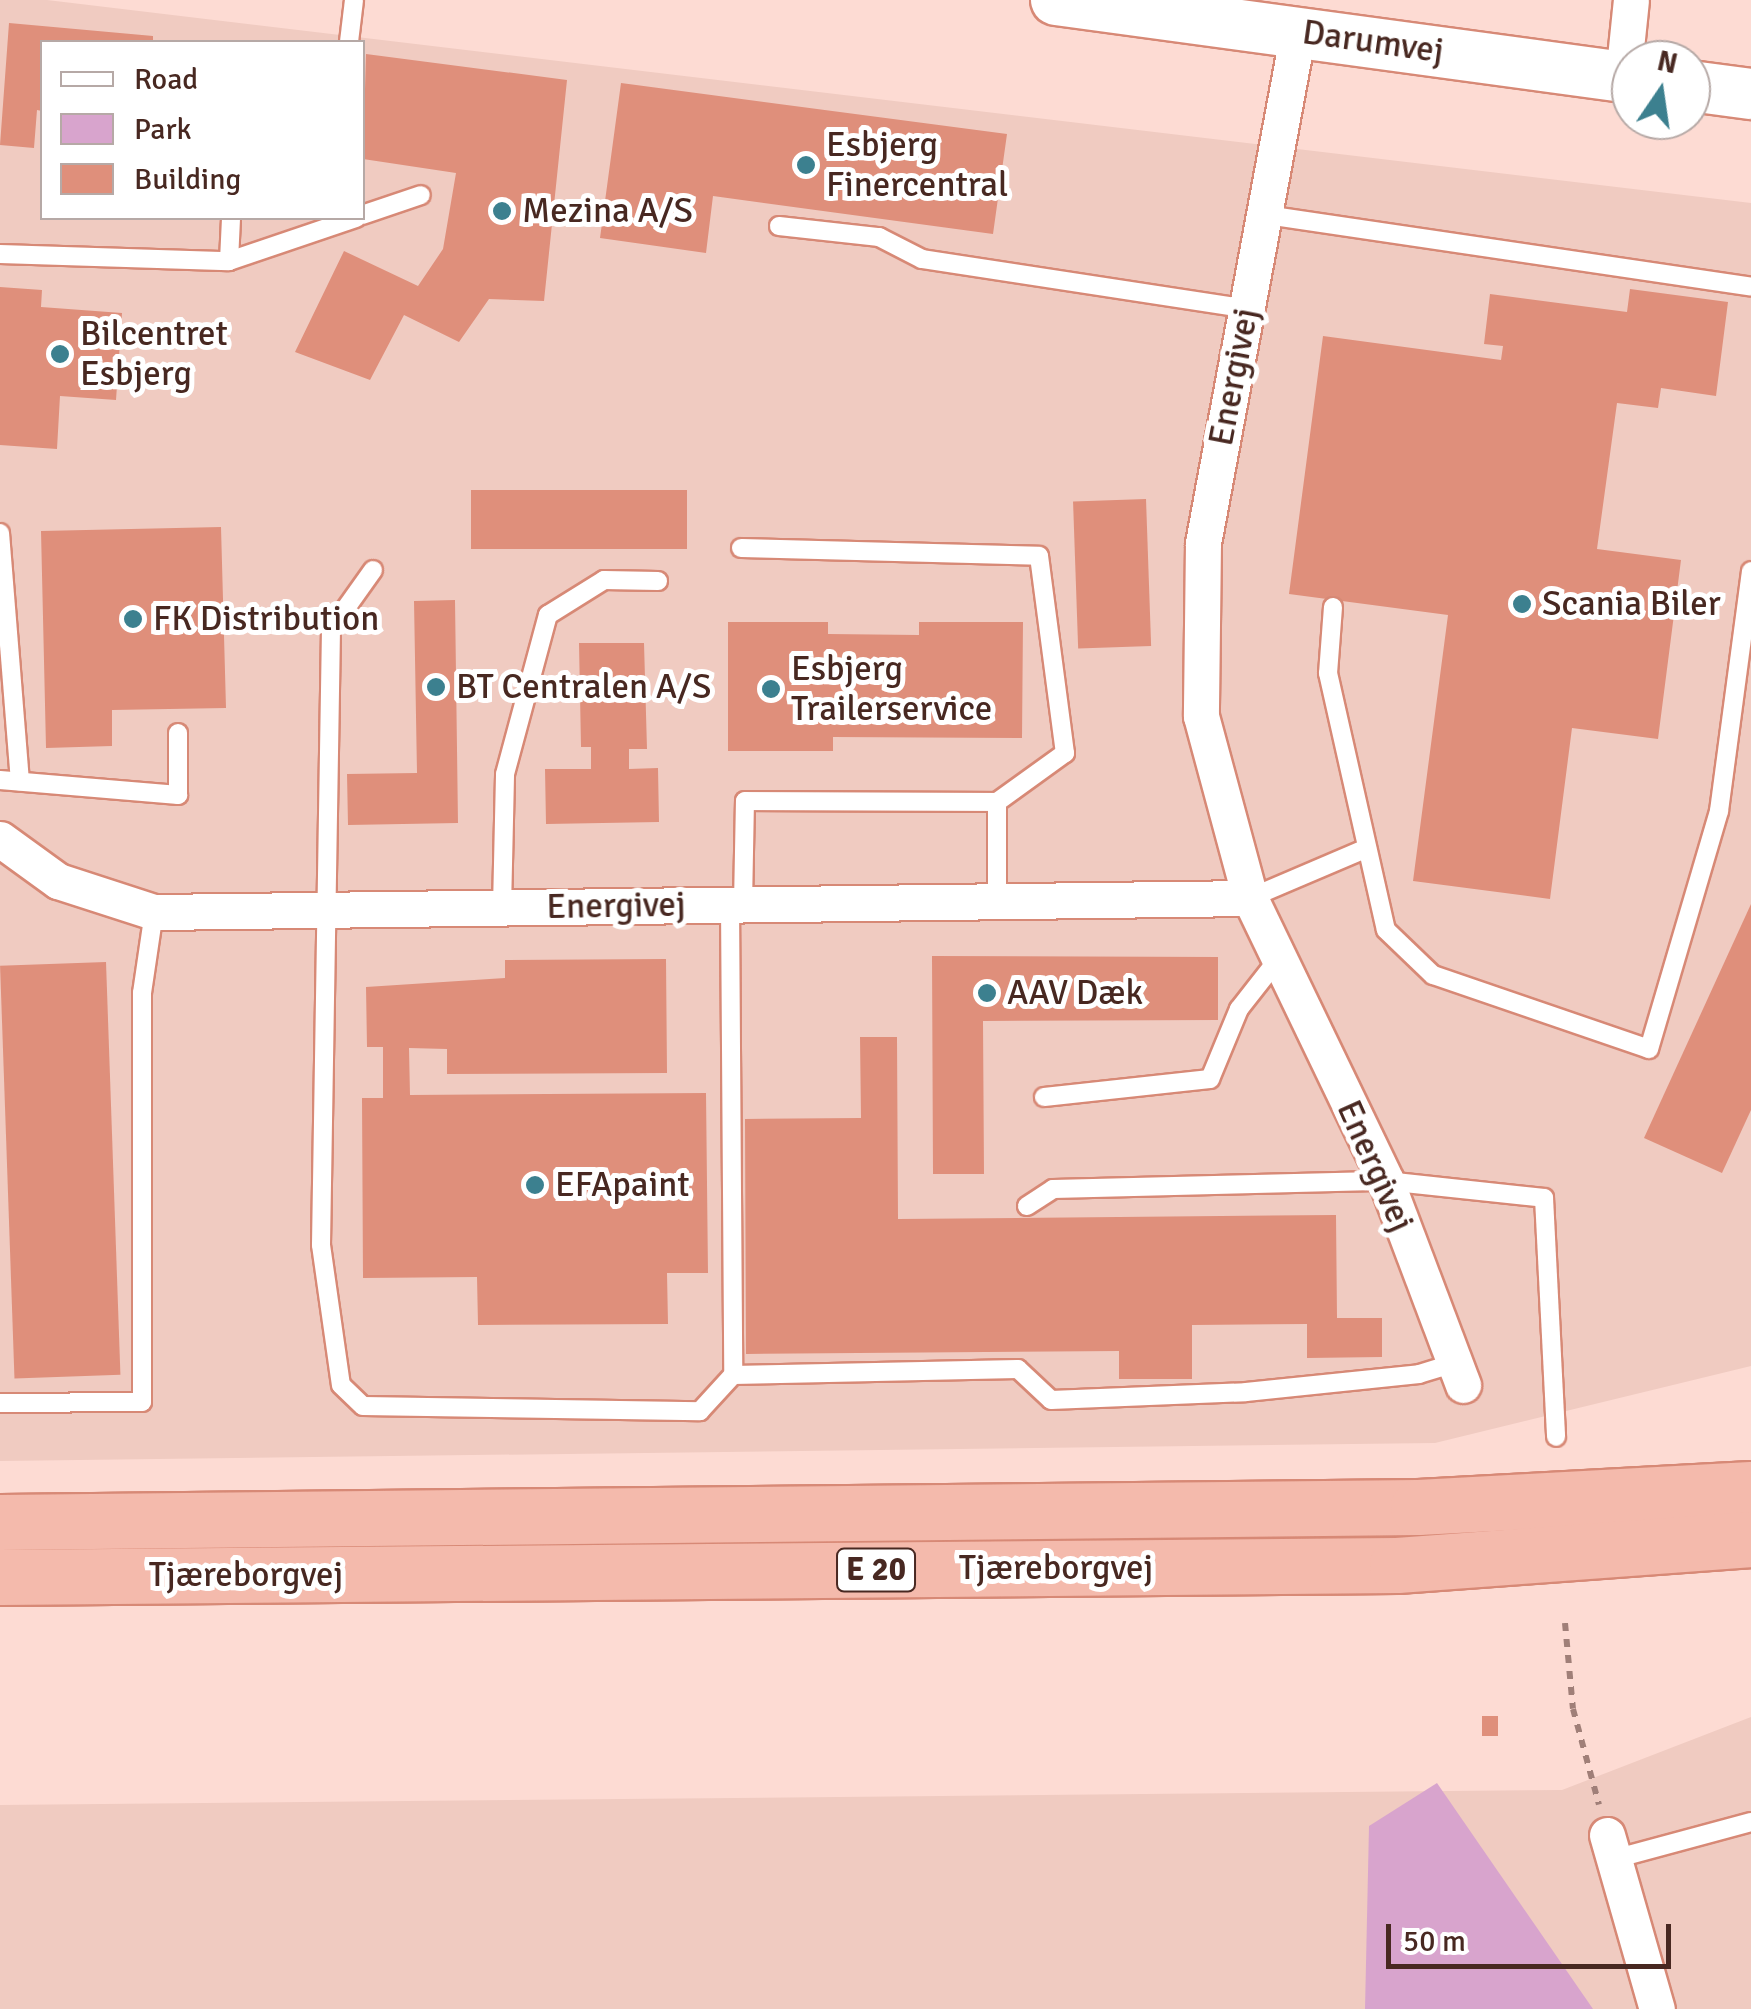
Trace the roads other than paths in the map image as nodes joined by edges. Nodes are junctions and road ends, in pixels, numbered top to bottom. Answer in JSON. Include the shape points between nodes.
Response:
{"nodes":[{"id":1,"x":354,"y":0,"type":"edge"},
{"id":2,"x":1056,"y":0,"type":"edge"},
{"id":3,"x":1631,"y":0,"type":"edge"},
{"id":4,"x":1298,"y":32,"type":"junction"},
{"id":5,"x":349,"y":40,"type":"edge"},
{"id":6,"x":1629,"y":40,"type":"edge"},
{"id":7,"x":1611,"y":75,"type":"edge"},
{"id":8,"x":1711,"y":89,"type":"edge"},
{"id":9,"x":1751,"y":94,"type":"edge"},
{"id":10,"x":421,"y":195,"type":"dead end"},
{"id":11,"x":365,"y":214,"type":"edge"},
{"id":12,"x":1266,"y":215,"type":"junction"},
{"id":13,"x":231,"y":220,"type":"edge"},
{"id":14,"x":349,"y":220,"type":"edge"},
{"id":15,"x":779,"y":226,"type":"dead end"},
{"id":16,"x":0,"y":254,"type":"edge"},
{"id":17,"x":229,"y":262,"type":"junction"},
{"id":18,"x":1751,"y":287,"type":"edge"},
{"id":19,"x":1247,"y":309,"type":"junction"},
{"id":20,"x":0,"y":533,"type":"edge"},
{"id":21,"x":741,"y":548,"type":"dead end"},
{"id":22,"x":372,"y":570,"type":"dead end"},
{"id":23,"x":1751,"y":571,"type":"edge"},
{"id":24,"x":658,"y":581,"type":"dead end"},
{"id":25,"x":1333,"y":607,"type":"dead end"},
{"id":26,"x":178,"y":733,"type":"dead end"},
{"id":27,"x":0,"y":780,"type":"edge"},
{"id":28,"x":20,"y":782,"type":"junction"},
{"id":29,"x":997,"y":802,"type":"junction"},
{"id":30,"x":0,"y":839,"type":"edge"},
{"id":31,"x":1367,"y":848,"type":"junction"},
{"id":32,"x":1250,"y":898,"type":"junction"},
{"id":33,"x":997,"y":901,"type":"junction"},
{"id":34,"x":736,"y":904,"type":"junction"},
{"id":35,"x":502,"y":908,"type":"junction"},
{"id":36,"x":330,"y":910,"type":"junction"},
{"id":37,"x":154,"y":912,"type":"junction"},
{"id":38,"x":1279,"y":958,"type":"junction"},
{"id":39,"x":1044,"y":1097,"type":"dead end"},
{"id":40,"x":1386,"y":1182,"type":"junction"},
{"id":41,"x":1027,"y":1206,"type":"dead end"},
{"id":42,"x":1459,"y":1374,"type":"joint"},
{"id":43,"x":733,"y":1376,"type":"junction"},
{"id":44,"x":0,"y":1403,"type":"edge"},
{"id":45,"x":1556,"y":1437,"type":"dead end"},
{"id":46,"x":1751,"y":1490,"type":"edge"},
{"id":47,"x":0,"y":1522,"type":"edge"},
{"id":48,"x":1751,"y":1539,"type":"edge"},
{"id":49,"x":0,"y":1577,"type":"edge"},
{"id":50,"x":1751,"y":1822,"type":"edge"},
{"id":51,"x":1610,"y":1847,"type":"joint"},
{"id":52,"x":1657,"y":2009,"type":"edge"}],
"edges":[{"from":1,"to":5,"type":"lane"},
{"from":2,"to":4,"type":"street","name":"Darumvej"},
{"from":3,"to":6,"type":"street"},
{"from":4,"to":7,"type":"street","name":"Darumvej"},
{"from":4,"to":12,"type":"street","name":"Energivej"},
{"from":8,"to":9,"type":"street"},
{"from":10,"to":11,"type":"lane"},
{"from":12,"to":18,"type":"lane"},
{"from":12,"to":19,"type":"street","name":"Energivej"},
{"from":13,"to":17,"type":"lane"},
{"from":14,"to":17,"type":"lane"},
{"from":15,"to":19,"type":"lane","via":[[878,237],[922,259]]},
{"from":16,"to":17,"type":"lane"},
{"from":19,"to":32,"type":"street","name":"Energivej","via":[[1203,543],[1201,716]]},
{"from":20,"to":28,"type":"lane"},
{"from":21,"to":29,"type":"lane","via":[[1039,556],[1065,753]]},
{"from":22,"to":36,"type":"lane","via":[[331,629]]},
{"from":23,"to":31,"type":"lane","via":[[1718,812],[1648,1049],[1433,975],[1386,930]]},
{"from":24,"to":35,"type":"lane","via":[[604,580],[548,614],[505,774]]},
{"from":25,"to":31,"type":"lane","via":[[1328,673]]},
{"from":26,"to":28,"type":"lane","via":[[178,795]]},
{"from":27,"to":28,"type":"lane"},
{"from":29,"to":33,"type":"lane"},
{"from":29,"to":34,"type":"lane","via":[[745,802]]},
{"from":30,"to":37,"type":"street","name":"Energivej","via":[[58,881]]},
{"from":31,"to":32,"type":"lane"},
{"from":32,"to":33,"type":"street","name":"Energivej"},
{"from":32,"to":38,"type":"street","name":"Energivej"},
{"from":33,"to":34,"type":"street","name":"Energivej"},
{"from":34,"to":35,"type":"street","name":"Energivej"},
{"from":34,"to":43,"type":"lane"},
{"from":35,"to":36,"type":"street","name":"Energivej"},
{"from":36,"to":37,"type":"street","name":"Energivej"},
{"from":36,"to":43,"type":"lane","via":[[321,1244],[341,1384],[363,1406],[700,1411]]},
{"from":37,"to":44,"type":"lane","via":[[142,993],[142,1402]]},
{"from":38,"to":39,"type":"lane","via":[[1239,1009],[1210,1079]]},
{"from":38,"to":40,"type":"street","name":"Energivej"},
{"from":40,"to":41,"type":"lane","via":[[1054,1189]]},
{"from":40,"to":42,"type":"street","name":"Energivej"},
{"from":40,"to":45,"type":"lane","via":[[1544,1198]]},
{"from":42,"to":43,"type":"lane","via":[[1051,1400],[1018,1369]]},
{"from":46,"to":47,"type":"highway","name":"Tjæreborgvej","number":"E 20","via":[[1418,1507]]},
{"from":48,"to":49,"type":"highway","name":"Tjæreborgvej","number":"E 20","via":[[1397,1565]]},
{"from":50,"to":51,"type":"lane"},
{"from":51,"to":52,"type":"street"}]}
